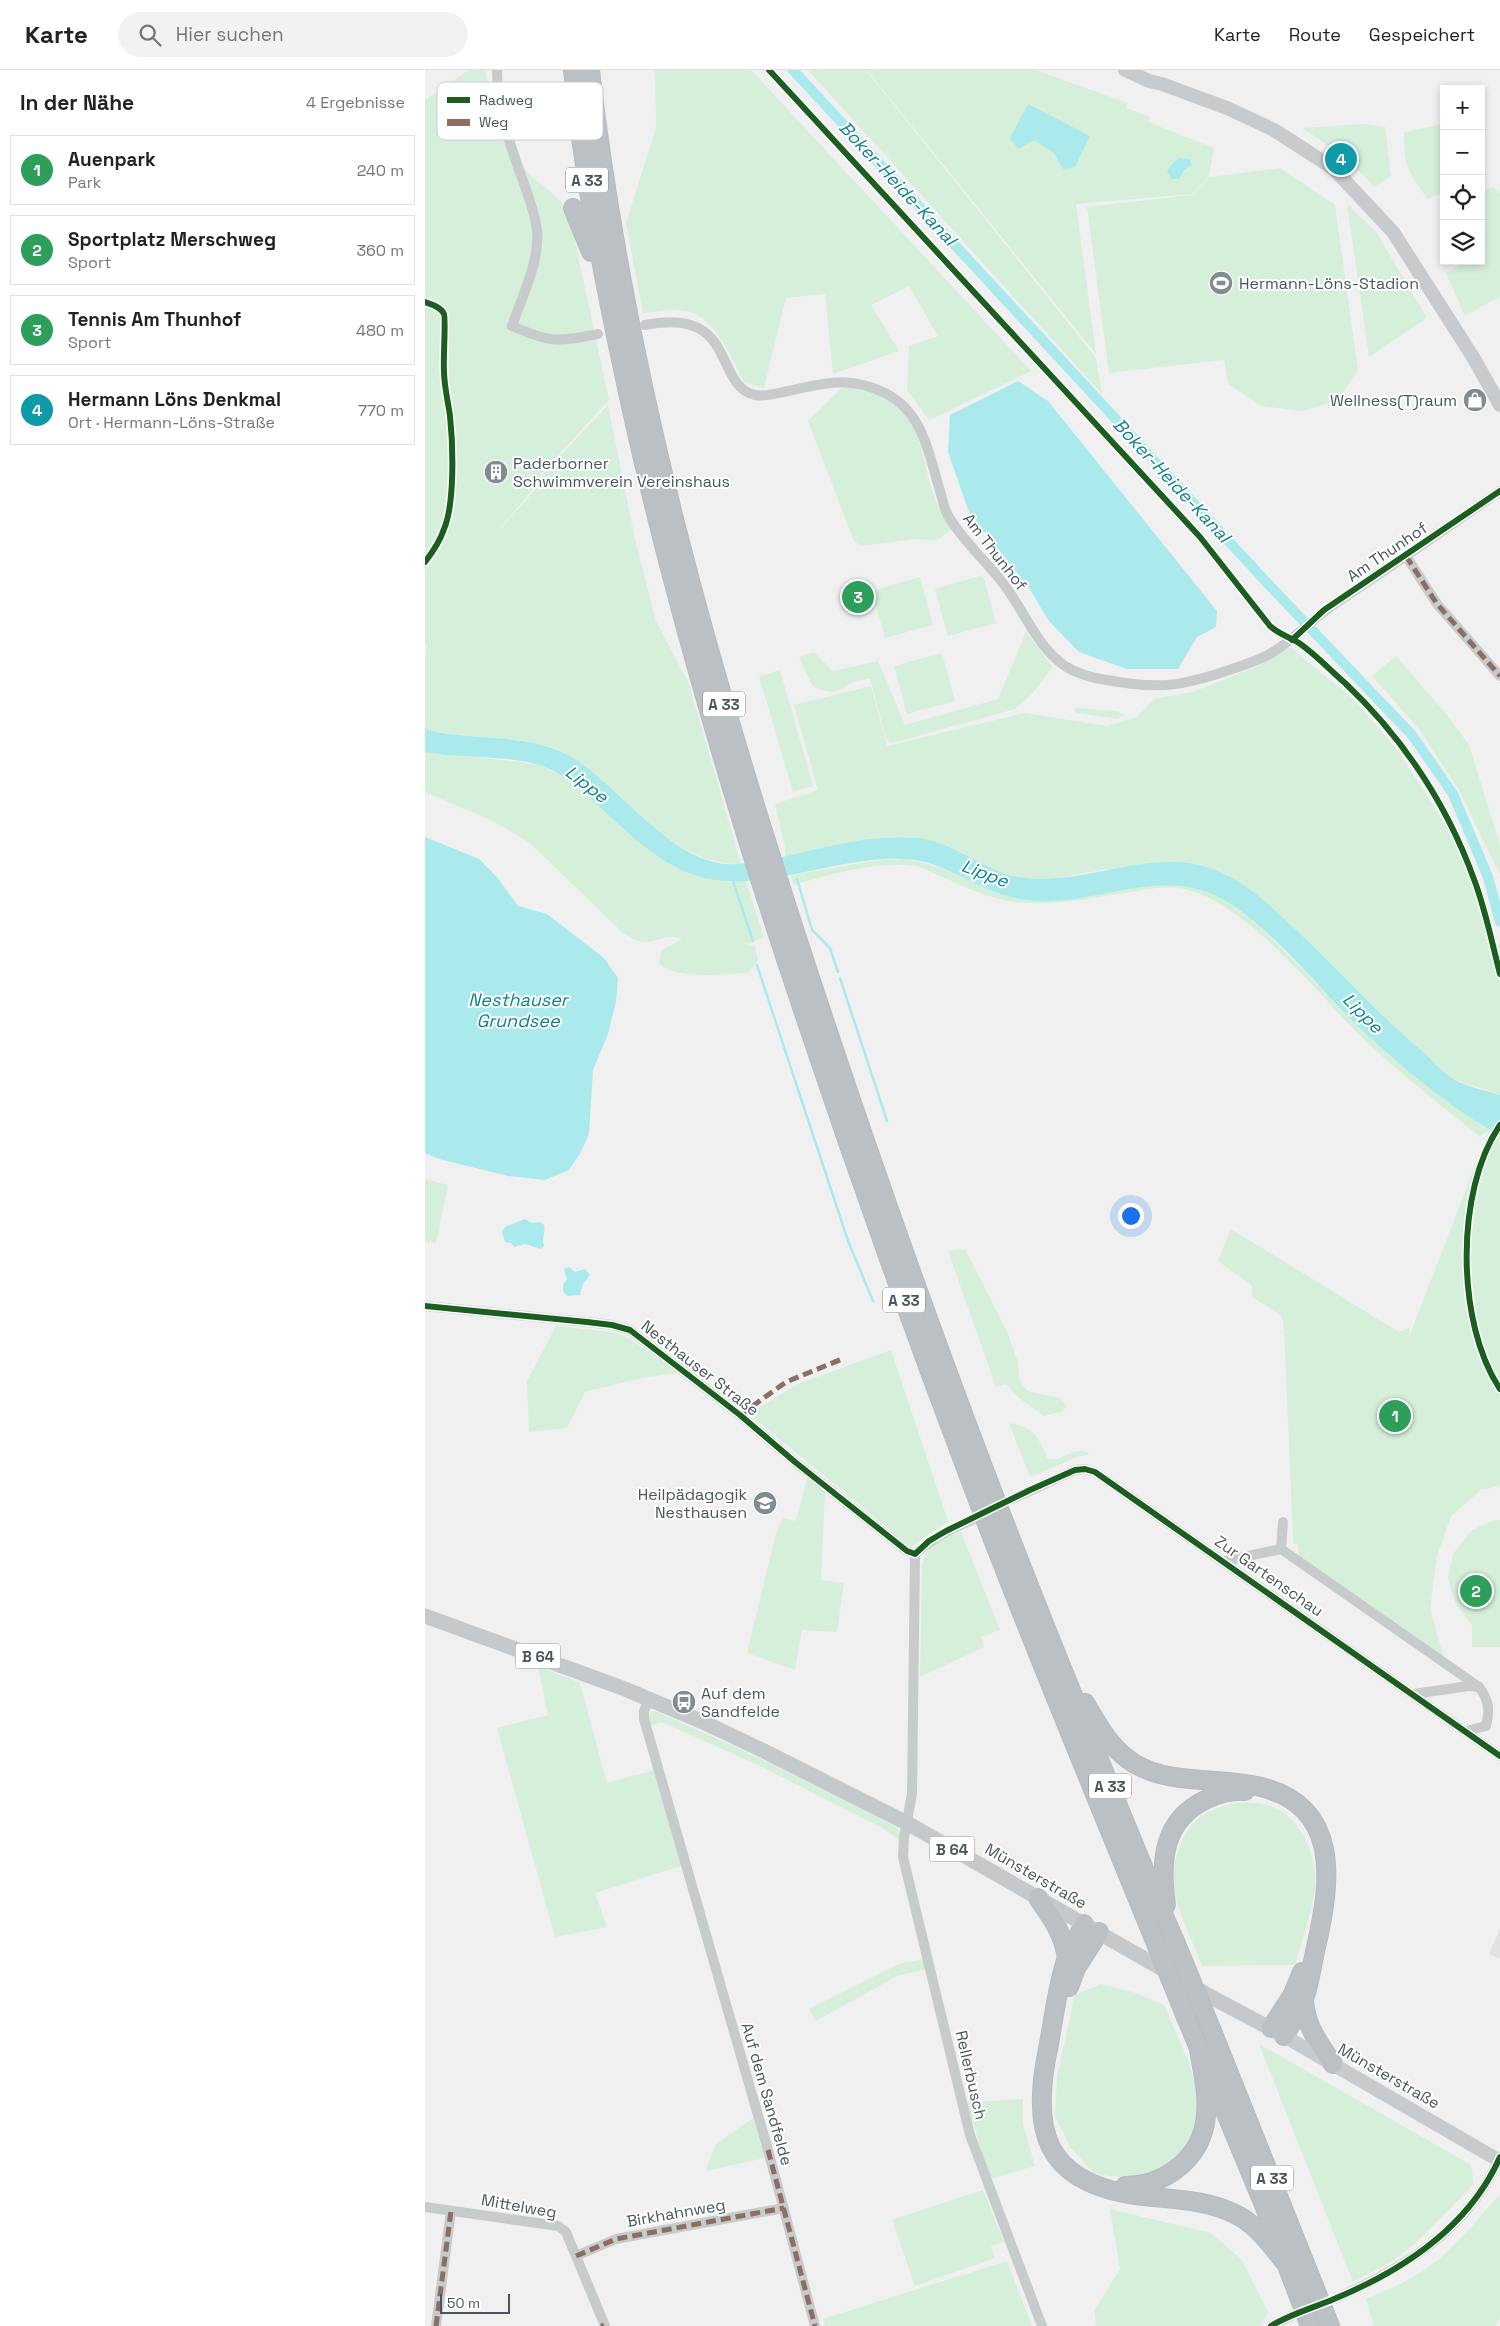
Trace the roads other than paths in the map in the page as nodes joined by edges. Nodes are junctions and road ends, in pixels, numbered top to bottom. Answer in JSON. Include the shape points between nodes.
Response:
{"nodes":[{"id":1,"x":1125,"y":70,"type":"edge"},
{"id":2,"x":509,"y":140,"type":"edge"},
{"id":3,"x":582,"y":140,"type":"edge"},
{"id":4,"x":598,"y":140,"type":"edge"},
{"id":5,"x":573,"y":208,"type":"dead end"},
{"id":6,"x":623,"y":214,"type":"dead end"},
{"id":7,"x":613,"y":285,"type":"junction"},
{"id":8,"x":645,"y":325,"type":"dead end"},
{"id":9,"x":598,"y":334,"type":"dead end"},
{"id":10,"x":1500,"y":404,"type":"edge"},
{"id":11,"x":1500,"y":491,"type":"edge"},
{"id":12,"x":1406,"y":556,"type":"junction"},
{"id":13,"x":1500,"y":676,"type":"edge"},
{"id":14,"x":425,"y":1306,"type":"edge"},
{"id":15,"x":1012,"y":1499,"type":"dead end"},
{"id":16,"x":972,"y":1520,"type":"dead end"},
{"id":17,"x":1283,"y":1522,"type":"dead end"},
{"id":18,"x":1281,"y":1549,"type":"junction"},
{"id":19,"x":915,"y":1554,"type":"junction"},
{"id":20,"x":1225,"y":1561,"type":"junction"},
{"id":21,"x":425,"y":1616,"type":"edge"},
{"id":22,"x":1050,"y":1641,"type":"junction"},
{"id":23,"x":1479,"y":1687,"type":"junction"},
{"id":24,"x":1414,"y":1694,"type":"junction"},
{"id":25,"x":649,"y":1699,"type":"junction"},
{"id":26,"x":1466,"y":1731,"type":"junction"},
{"id":27,"x":1500,"y":1756,"type":"edge"},
{"id":28,"x":907,"y":1824,"type":"junction"},
{"id":29,"x":1037,"y":1898,"type":"junction"},
{"id":30,"x":1091,"y":1928,"type":"junction"},
{"id":31,"x":1172,"y":1935,"type":"junction"},
{"id":32,"x":1067,"y":1959,"type":"junction"},
{"id":33,"x":1304,"y":2000,"type":"junction"},
{"id":34,"x":1277,"y":2032,"type":"junction"},
{"id":35,"x":1199,"y":2050,"type":"junction"},
{"id":36,"x":1333,"y":2064,"type":"junction"},
{"id":37,"x":1499,"y":2159,"type":"edge"},
{"id":38,"x":425,"y":2207,"type":"edge"},
{"id":39,"x":784,"y":2208,"type":"junction"},
{"id":40,"x":451,"y":2211,"type":"junction"},
{"id":41,"x":576,"y":2256,"type":"junction"},
{"id":42,"x":1284,"y":2261,"type":"junction"},
{"id":43,"x":1335,"y":2299,"type":"dead end"},
{"id":44,"x":1293,"y":2315,"type":"dead end"},
{"id":45,"x":435,"y":2326,"type":"edge"},
{"id":46,"x":603,"y":2326,"type":"edge"},
{"id":47,"x":815,"y":2326,"type":"edge"},
{"id":48,"x":1042,"y":2326,"type":"edge"},
{"id":49,"x":1271,"y":2326,"type":"edge"},
{"id":50,"x":1310,"y":2326,"type":"edge"},
{"id":51,"x":1330,"y":2326,"type":"edge"}],
"edges":[{"from":1,"to":10,"type":"street","via":[[1149,82],[1227,108],[1275,130],[1333,168],[1393,232]]},
{"from":2,"to":9,"type":"street","via":[[537,229],[532,265],[512,326],[541,339]]},
{"from":3,"to":7,"type":"highway","number":"A 33","via":[[591,206]]},
{"from":4,"to":7,"type":"highway","number":"A 33"},
{"from":5,"to":7,"type":"highway"},
{"from":6,"to":7,"type":"highway"},
{"from":7,"to":22,"type":"highway","number":"A 33","via":[[696,606],[798,943],[854,1112],[949,1378]]},
{"from":7,"to":35,"type":"highway","number":"A 33","bridge":true,"via":[[638,443],[681,614],[779,938],[875,1222],[971,1482]]},
{"from":8,"to":12,"type":"street","name":"Am Thunhof","via":[[673,321],[702,330],[720,350],[741,387],[757,395],[845,381],[874,388],[905,406],[926,442],[947,514],[958,531],[1004,584],[1046,648],[1067,667],[1099,679],[1164,687],[1181,685],[1257,661],[1273,653],[1321,613]]},
{"from":11,"to":12,"type":"street","name":"Am Thunhof"},
{"from":12,"to":13,"type":"street","via":[[1437,604]]},
{"from":14,"to":19,"type":"street","name":"Nesthauser Straße","via":[[612,1325],[630,1330],[907,1551]]},
{"from":15,"to":20,"type":"street","name":"Zur Gartenschau","via":[[1075,1470],[1085,1469],[1095,1472]]},
{"from":16,"to":19,"type":"street","via":[[929,1541]]},
{"from":17,"to":18,"type":"street"},
{"from":18,"to":20,"type":"street"},
{"from":18,"to":23,"type":"street"},
{"from":19,"to":28,"type":"street","via":[[913,1794]]},
{"from":20,"to":24,"type":"street","name":"Zur Gartenschau"},
{"from":21,"to":25,"type":"main road","name":"Münsterstraße","number":"B 64"},
{"from":22,"to":31,"type":"highway","number":"A 33"},
{"from":22,"to":33,"type":"highway","via":[[1106,1739],[1118,1752],[1155,1772],[1259,1786],[1285,1795],[1313,1821],[1323,1839],[1327,1859],[1327,1895]]},
{"from":23,"to":24,"type":"street"},
{"from":23,"to":26,"type":"street","via":[[1487,1698],[1489,1714],[1486,1726]]},
{"from":24,"to":26,"type":"street","name":"Zur Gartenschau"},
{"from":25,"to":28,"type":"main road","name":"Münsterstraße","number":"B 64","via":[[754,1746]]},
{"from":25,"to":39,"type":"street","name":"Auf dem Sandfelde","via":[[643,1719]]},
{"from":26,"to":27,"type":"street","name":"Zur Gartenschau"},
{"from":28,"to":29,"type":"main road","name":"Münsterstraße","number":"B 64"},
{"from":28,"to":48,"type":"street","name":"Rellerbusch","via":[[903,1857],[970,2135]]},
{"from":29,"to":30,"type":"main road","name":"Münsterstraße","number":"B 64"},
{"from":29,"to":32,"type":"highway","via":[[1061,1931]]},
{"from":30,"to":32,"type":"highway"},
{"from":30,"to":34,"type":"main road","name":"Münsterstraße","number":"B 64"},
{"from":30,"to":35,"type":"highway","via":[[1063,2001],[1048,2076],[1046,2102],[1049,2125],[1057,2146],[1069,2162],[1085,2175],[1101,2182],[1127,2186],[1149,2184],[1186,2162],[1196,2146],[1206,2117]]},
{"from":31,"to":34,"type":"highway","via":[[1162,1877],[1163,1862],[1167,1840],[1175,1824],[1192,1808],[1217,1794],[1235,1790],[1280,1799],[1303,1817],[1318,1840],[1323,1860],[1322,1894],[1313,1939]]},
{"from":31,"to":51,"type":"highway","number":"A 33","bridge":true},
{"from":32,"to":42,"type":"highway","via":[[1040,2102],[1043,2127],[1051,2149],[1065,2166],[1097,2187],[1129,2194],[1191,2200],[1235,2214],[1255,2228]]},
{"from":33,"to":34,"type":"highway"},
{"from":33,"to":36,"type":"highway","via":[[1310,2029]]},
{"from":34,"to":36,"type":"street","name":"Münsterstraße"},
{"from":35,"to":42,"type":"highway","number":"A 33"},
{"from":36,"to":37,"type":"street","name":"Münsterstraße"},
{"from":37,"to":43,"type":"street","via":[[1472,2203],[1424,2251],[1395,2270]]},
{"from":38,"to":40,"type":"street","name":"Mittelweg"},
{"from":39,"to":41,"type":"street","name":"Birkhahnweg","via":[[616,2239]]},
{"from":39,"to":47,"type":"street","name":"Auf dem Sandfelde"},
{"from":40,"to":41,"type":"street","name":"Mittelweg","via":[[558,2226],[566,2232]]},
{"from":40,"to":45,"type":"street"},
{"from":41,"to":46,"type":"street","name":"Mittelweg"},
{"from":42,"to":50,"type":"highway","number":"A 33"},
{"from":44,"to":49,"type":"street"}]}
